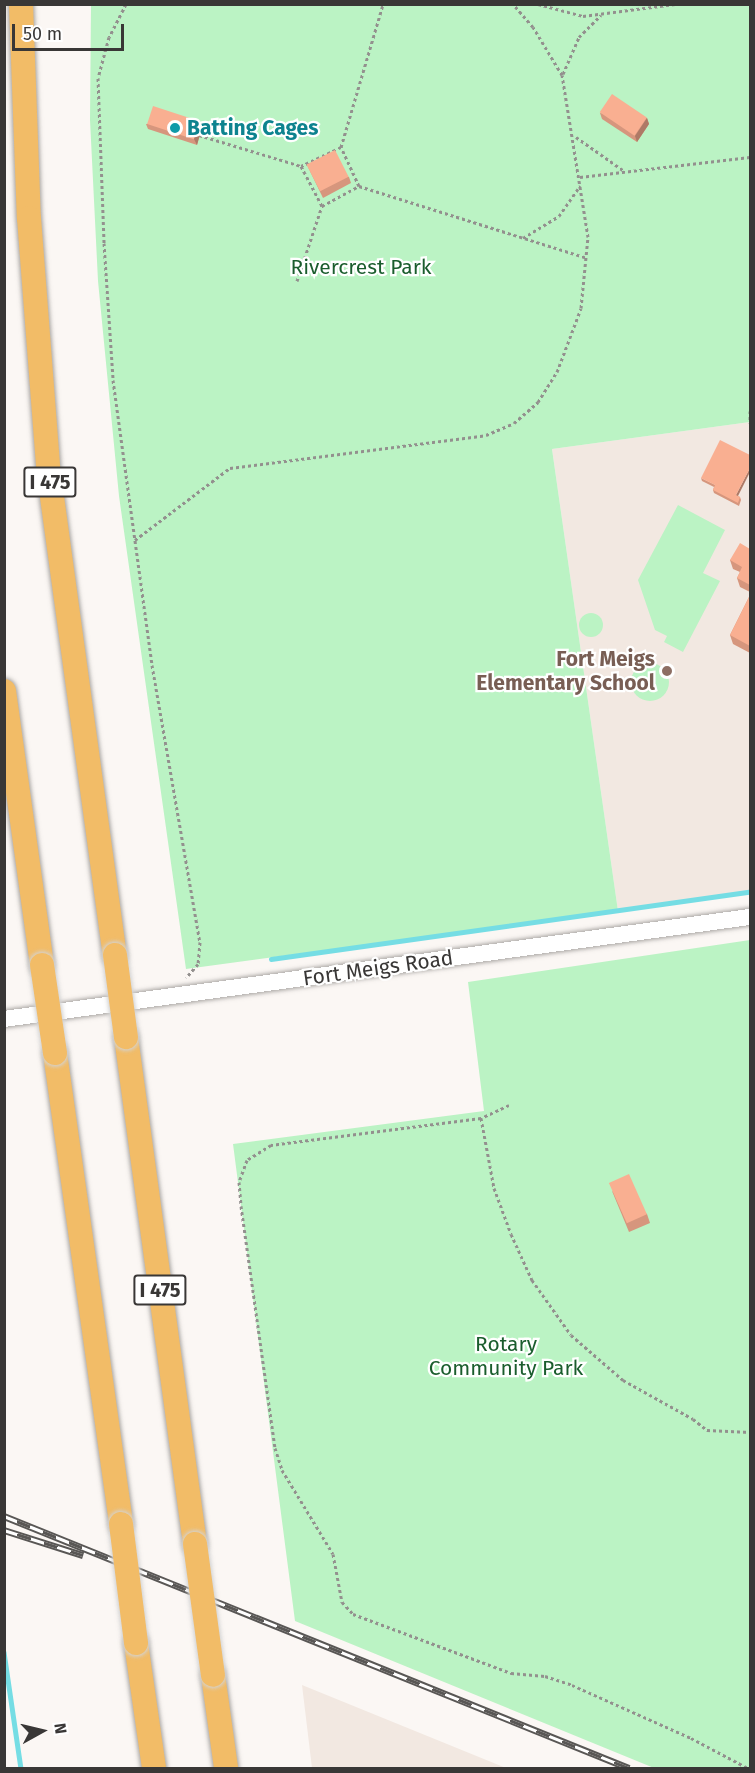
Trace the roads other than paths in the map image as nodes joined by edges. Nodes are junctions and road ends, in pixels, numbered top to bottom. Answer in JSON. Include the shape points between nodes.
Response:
{"nodes":[{"id":1,"x":21,"y":4,"type":"edge"},
{"id":2,"x":4,"y":691,"type":"edge"},
{"id":3,"x":750,"y":917,"type":"edge"},
{"id":4,"x":4,"y":1019,"type":"edge"},
{"id":5,"x":154,"y":1768,"type":"edge"},
{"id":6,"x":226,"y":1768,"type":"edge"}],
"edges":[{"from":1,"to":6,"type":"highway","number":"I 475","bridge":true,"via":[[29,218],[49,476]]},
{"from":2,"to":5,"type":"highway","bridge":true},
{"from":3,"to":4,"type":"street","name":"Fort Meigs Road"}]}
